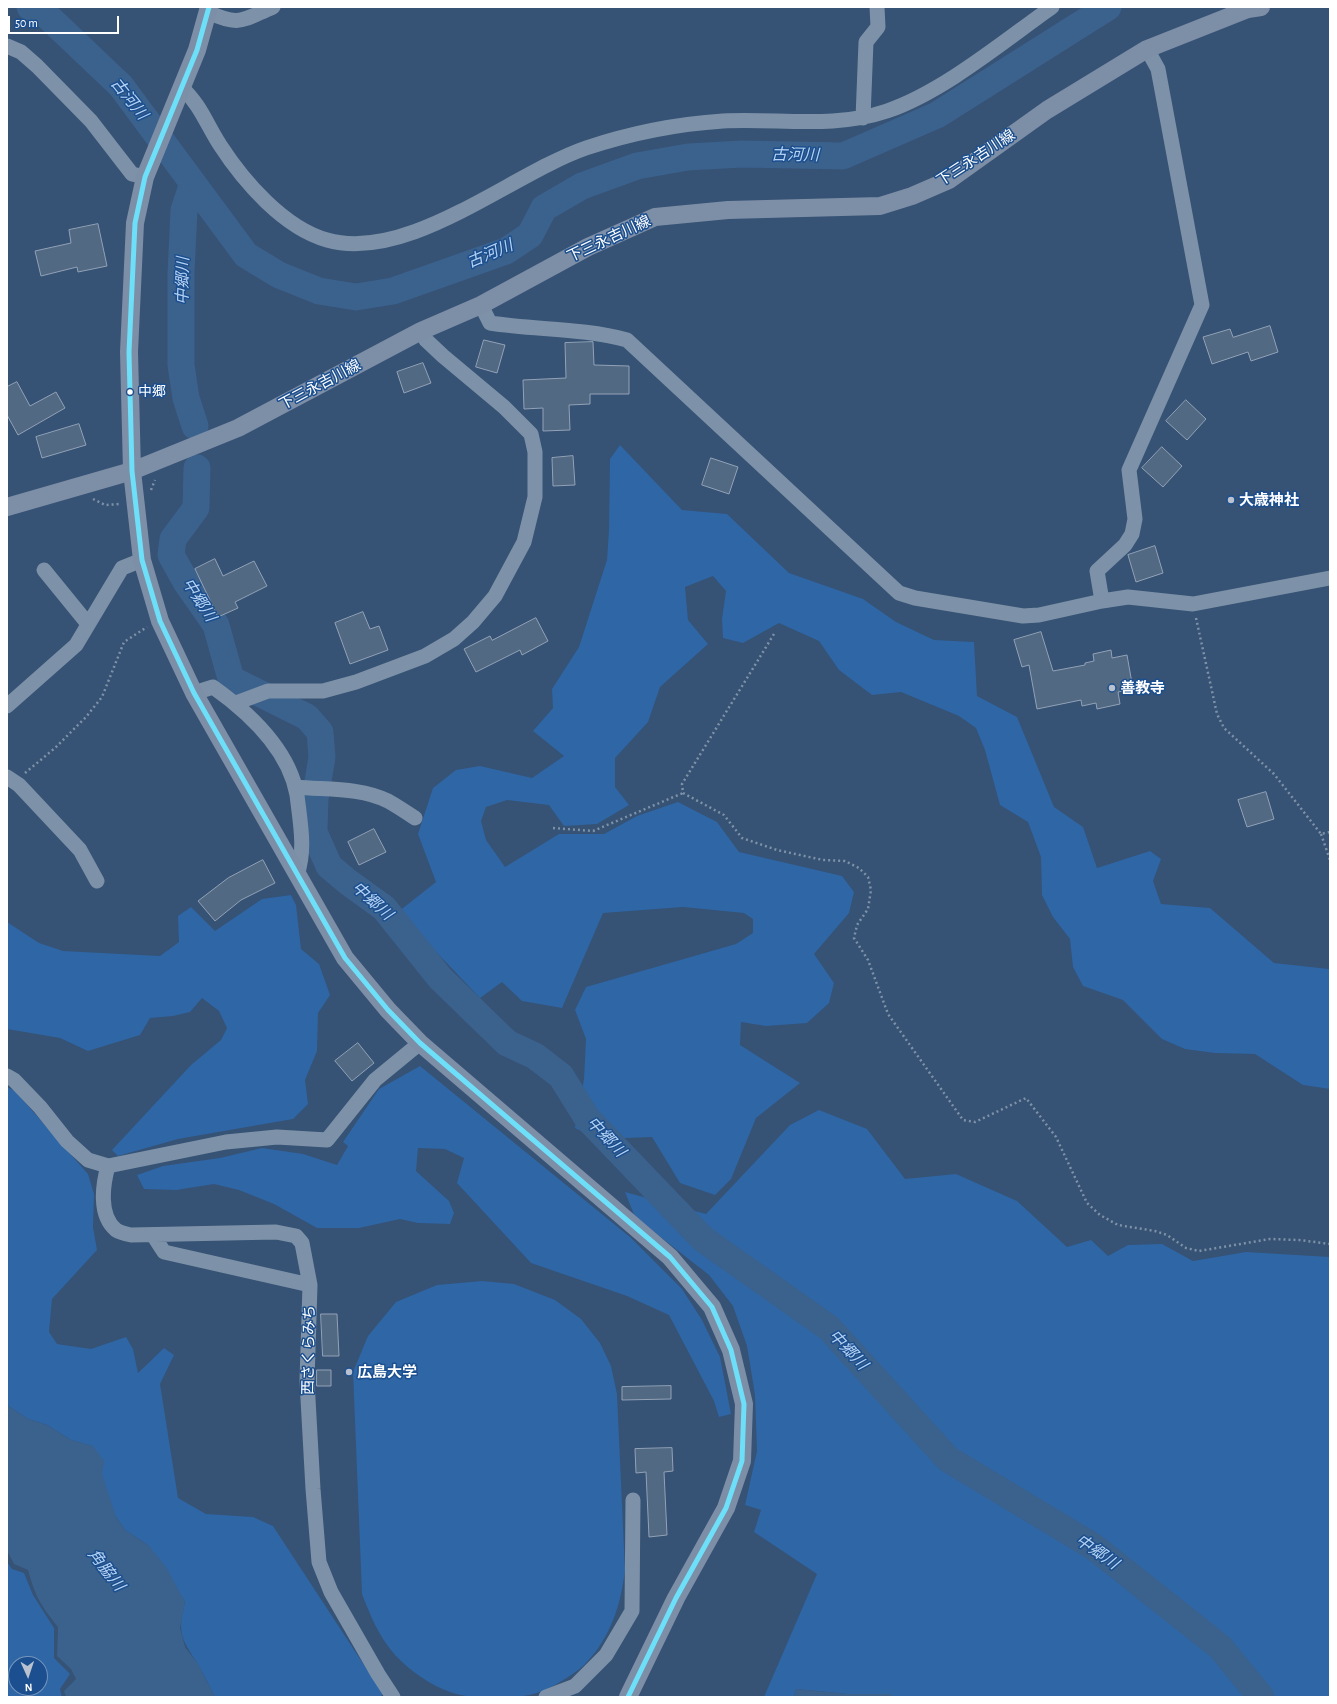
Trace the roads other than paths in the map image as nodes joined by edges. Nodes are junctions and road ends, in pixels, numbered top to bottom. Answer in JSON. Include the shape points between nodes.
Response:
{"nodes":[{"id":1,"x":273,"y":7,"type":"edge"},
{"id":2,"x":877,"y":7,"type":"edge"},
{"id":3,"x":1052,"y":7,"type":"edge"},
{"id":4,"x":1261,"y":7,"type":"edge"},
{"id":5,"x":208,"y":10,"type":"edge"},
{"id":6,"x":7,"y":46,"type":"edge"},
{"id":7,"x":1147,"y":49,"type":"junction"},
{"id":8,"x":180,"y":91,"type":"junction"},
{"id":9,"x":863,"y":118,"type":"junction"},
{"id":10,"x":146,"y":177,"type":"junction"},
{"id":11,"x":481,"y":305,"type":"junction"},
{"id":12,"x":421,"y":331,"type":"junction"},
{"id":13,"x":132,"y":471,"type":"junction"},
{"id":14,"x":7,"y":507,"type":"edge"},
{"id":15,"x":142,"y":560,"type":"junction"},
{"id":16,"x":44,"y":570,"type":"dead end"},
{"id":17,"x":1330,"y":578,"type":"edge"},
{"id":18,"x":1102,"y":601,"type":"junction"},
{"id":19,"x":88,"y":624,"type":"junction"},
{"id":20,"x":194,"y":693,"type":"junction"},
{"id":21,"x":243,"y":700,"type":"junction"},
{"id":22,"x":7,"y":706,"type":"edge"},
{"id":23,"x":13,"y":781,"type":"edge"},
{"id":24,"x":310,"y":788,"type":"junction"},
{"id":25,"x":415,"y":818,"type":"dead end"},
{"id":26,"x":298,"y":875,"type":"junction"},
{"id":27,"x":97,"y":881,"type":"dead end"},
{"id":28,"x":420,"y":1043,"type":"junction"},
{"id":29,"x":7,"y":1076,"type":"edge"},
{"id":30,"x":108,"y":1166,"type":"junction"},
{"id":31,"x":153,"y":1235,"type":"junction"},
{"id":32,"x":310,"y":1285,"type":"junction"},
{"id":33,"x":633,"y":1500,"type":"dead end"},
{"id":34,"x":394,"y":1697,"type":"edge"},
{"id":35,"x":546,"y":1697,"type":"edge"},
{"id":36,"x":628,"y":1697,"type":"edge"}],
"edges":[{"from":1,"to":5,"type":"street","via":[[236,22],[226,21]]},
{"from":2,"to":9,"type":"street","via":[[878,27],[866,42]]},
{"from":3,"to":9,"type":"street","via":[[965,69],[913,101]]},
{"from":4,"to":7,"type":"main road","name":"下三永吉川線","via":[[1248,9]]},
{"from":5,"to":8,"type":"main road","via":[[197,50]]},
{"from":6,"to":10,"type":"street","via":[[21,52],[37,66],[85,115],[132,174]]},
{"from":7,"to":11,"type":"main road","name":"下三永吉川線","via":[[1047,110],[949,180],[912,196],[880,206],[728,210],[655,217],[588,247]]},
{"from":7,"to":18,"type":"street","via":[[1158,69],[1202,305],[1129,470],[1135,519],[1132,534],[1125,545],[1097,571]]},
{"from":8,"to":9,"type":"street","via":[[194,99],[221,146],[268,205],[299,229],[327,241],[351,244],[371,244],[434,224],[515,181],[584,149],[658,128],[724,121],[836,122]]},
{"from":8,"to":10,"type":"main road"},
{"from":10,"to":13,"type":"main road","via":[[135,230],[129,352]]},
{"from":11,"to":12,"type":"main road","name":"下三永吉川線"},
{"from":11,"to":18,"type":"street","via":[[490,323],[607,334],[627,340],[898,593],[930,601],[1023,616],[1040,615]]},
{"from":12,"to":13,"type":"main road","name":"下三永吉川線","via":[[238,428]]},
{"from":12,"to":21,"type":"street","via":[[426,340],[443,356],[504,407],[531,434],[535,452],[535,497],[524,542],[495,596],[473,622],[454,639],[425,656],[356,682],[323,691],[268,692]]},
{"from":13,"to":14,"type":"main road","name":"下三永吉川線"},
{"from":13,"to":15,"type":"main road"},
{"from":15,"to":19,"type":"street","via":[[122,568]]},
{"from":15,"to":20,"type":"main road","via":[[160,621]]},
{"from":16,"to":19,"type":"street"},
{"from":17,"to":18,"type":"street","via":[[1193,604],[1128,597]]},
{"from":19,"to":22,"type":"street","via":[[76,645]]},
{"from":20,"to":21,"type":"street","via":[[213,686]]},
{"from":20,"to":26,"type":"main road"},
{"from":21,"to":24,"type":"street","via":[[271,742]]},
{"from":23,"to":27,"type":"street","via":[[80,850]]},
{"from":24,"to":25,"type":"street","via":[[365,794],[387,801]]},
{"from":24,"to":26,"type":"street","via":[[302,862]]},
{"from":26,"to":28,"type":"main road","via":[[345,958],[388,1010]]},
{"from":28,"to":30,"type":"street","via":[[374,1080],[327,1140],[277,1137],[226,1142]]},
{"from":28,"to":36,"type":"main road","via":[[670,1257],[712,1307],[731,1350],[744,1404],[742,1461],[726,1508],[676,1598]]},
{"from":29,"to":30,"type":"street","via":[[14,1080],[67,1141],[88,1160]]},
{"from":30,"to":31,"type":"street","name":"西さくらみち","via":[[103,1201],[116,1230],[131,1235]]},
{"from":31,"to":32,"type":"street","via":[[164,1252]]},
{"from":31,"to":32,"type":"street","name":"西さくらみち","via":[[276,1232],[296,1236],[302,1243]]},
{"from":32,"to":34,"type":"street","name":"西さくらみち","via":[[307,1381],[312,1489],[319,1562],[331,1592]]},
{"from":33,"to":35,"type":"street","via":[[632,1611],[606,1655],[575,1686]]}]}
